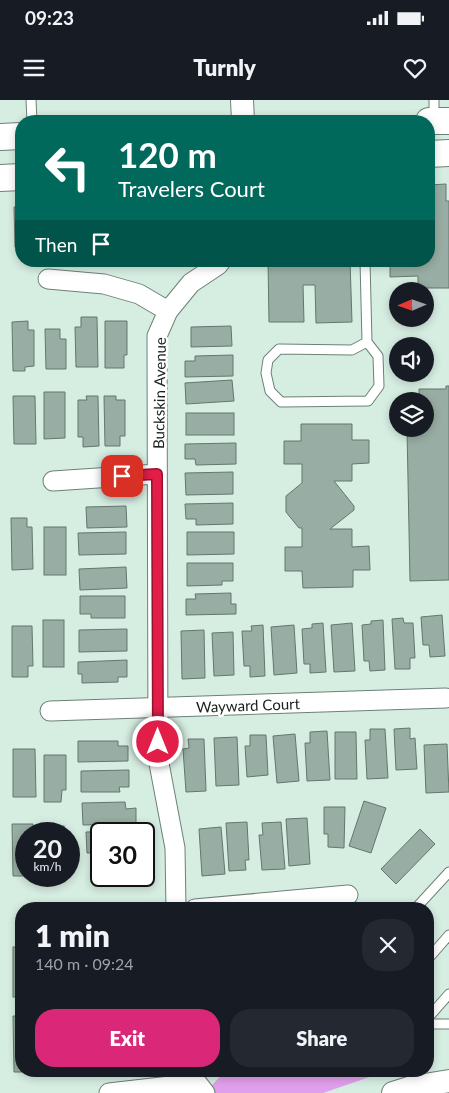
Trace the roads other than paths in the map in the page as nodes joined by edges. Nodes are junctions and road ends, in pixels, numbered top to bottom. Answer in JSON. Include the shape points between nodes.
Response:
{"nodes":[{"id":1,"x":31,"y":100,"type":"edge"},
{"id":2,"x":242,"y":100,"type":"edge"},
{"id":3,"x":32,"y":115,"type":"edge"},
{"id":4,"x":242,"y":115,"type":"edge"},
{"id":5,"x":15,"y":136,"type":"edge"},
{"id":6,"x":0,"y":137,"type":"edge"},
{"id":7,"x":449,"y":153,"type":"edge"},
{"id":8,"x":435,"y":154,"type":"edge"},
{"id":9,"x":15,"y":177,"type":"edge"},
{"id":10,"x":0,"y":178,"type":"edge"},
{"id":11,"x":215,"y":267,"type":"edge"},
{"id":12,"x":366,"y":267,"type":"edge"},
{"id":13,"x":48,"y":279,"type":"dead end"},
{"id":14,"x":168,"y":311,"type":"junction"},
{"id":15,"x":367,"y":342,"type":"junction"},
{"id":16,"x":157,"y":474,"type":"junction"},
{"id":17,"x":53,"y":480,"type":"dead end"},
{"id":18,"x":446,"y":698,"type":"dead end"},
{"id":19,"x":158,"y":708,"type":"junction"},
{"id":20,"x":50,"y":711,"type":"dead end"},
{"id":21,"x":449,"y":872,"type":"edge"},
{"id":22,"x":348,"y":895,"type":"dead end"},
{"id":23,"x":176,"y":902,"type":"edge"},
{"id":24,"x":272,"y":902,"type":"edge"},
{"id":25,"x":421,"y":902,"type":"edge"},
{"id":26,"x":449,"y":935,"type":"edge"},
{"id":27,"x":434,"y":952,"type":"edge"},
{"id":28,"x":449,"y":994,"type":"edge"},
{"id":29,"x":434,"y":1011,"type":"edge"},
{"id":30,"x":434,"y":1024,"type":"edge"},
{"id":31,"x":449,"y":1024,"type":"edge"},
{"id":32,"x":179,"y":1078,"type":"edge"},
{"id":33,"x":449,"y":1081,"type":"edge"},
{"id":34,"x":109,"y":1093,"type":"edge"},
{"id":35,"x":205,"y":1093,"type":"edge"},
{"id":36,"x":393,"y":1093,"type":"edge"}],
"edges":[{"from":1,"to":3,"type":"lane"},
{"from":2,"to":4,"type":"street"},
{"from":5,"to":6,"type":"main road"},
{"from":7,"to":8,"type":"main road"},
{"from":9,"to":10,"type":"main road"},
{"from":11,"to":14,"type":"street","name":"Buckskin Avenue","via":[[191,283]]},
{"from":12,"to":15,"type":"lane"},
{"from":13,"to":14,"type":"street","via":[[104,284],[139,294]]},
{"from":14,"to":16,"type":"street","name":"Buckskin Avenue","via":[[157,336]]},
{"from":15,"to":15,"type":"lane","via":[[352,350],[280,349],[268,360],[266,373],[270,391],[281,402],[368,401],[379,386],[378,356]]},
{"from":16,"to":17,"type":"street"},
{"from":16,"to":19,"type":"street","name":"Buckskin Avenue"},
{"from":18,"to":19,"type":"street","name":"Wayward Court"},
{"from":19,"to":20,"type":"street","name":"Wayward Court"},
{"from":19,"to":23,"type":"street","name":"Buckskin Avenue","via":[[158,758],[175,848]]},
{"from":21,"to":25,"type":"lane"},
{"from":22,"to":24,"type":"street"},
{"from":26,"to":27,"type":"lane"},
{"from":28,"to":29,"type":"lane"},
{"from":30,"to":31,"type":"lane"},
{"from":32,"to":34,"type":"street"},
{"from":32,"to":35,"type":"street","via":[[198,1084]]},
{"from":33,"to":36,"type":"street"}]}
